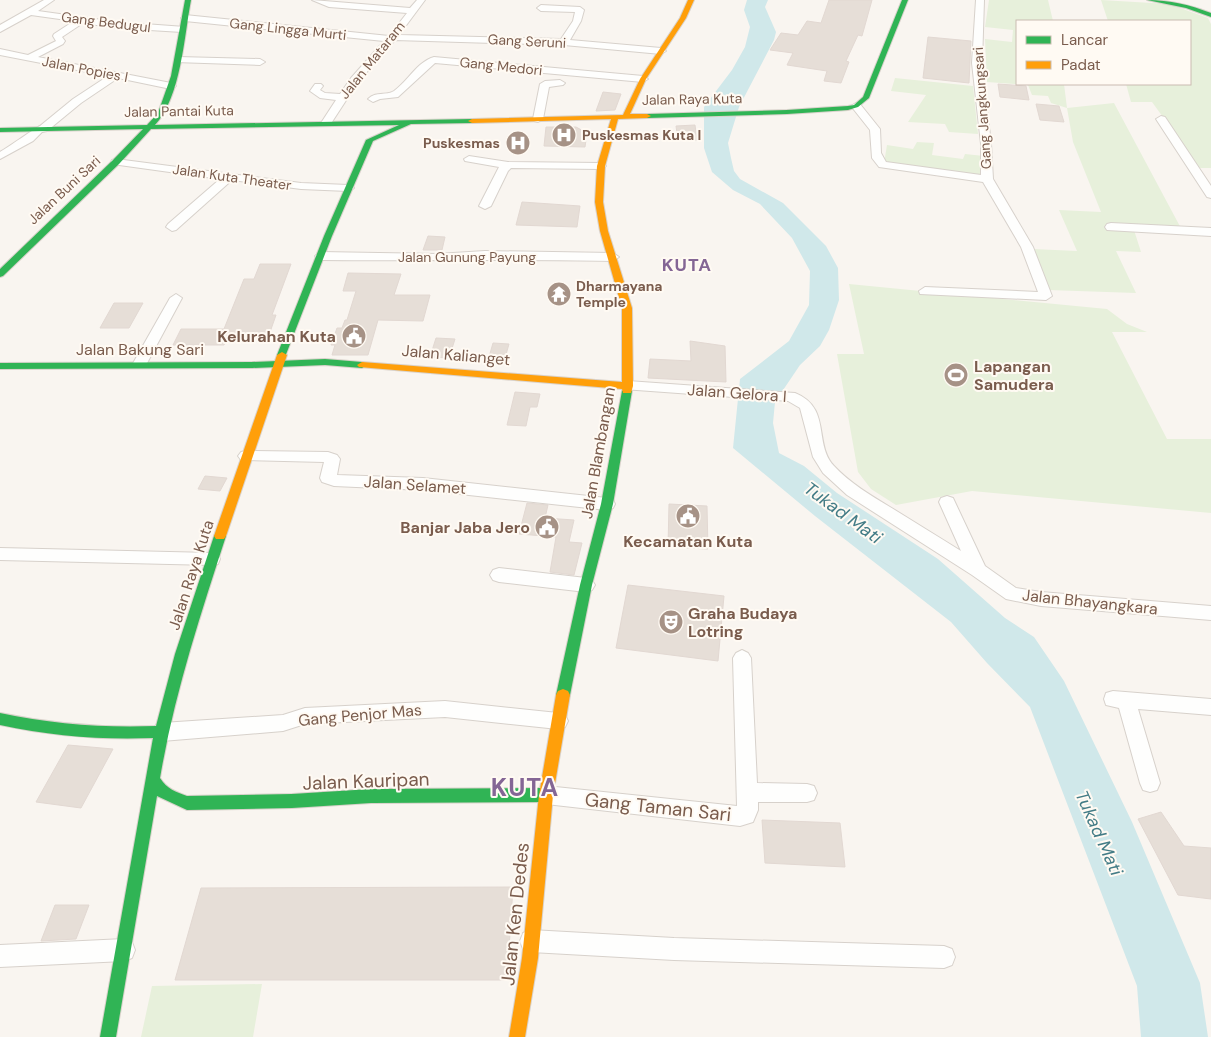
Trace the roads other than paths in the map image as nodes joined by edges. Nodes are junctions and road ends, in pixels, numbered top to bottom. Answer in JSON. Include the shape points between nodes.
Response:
{"nodes":[{"id":1,"x":50,"y":0,"type":"edge"},
{"id":2,"x":188,"y":0,"type":"edge"},
{"id":3,"x":316,"y":0,"type":"edge"},
{"id":4,"x":421,"y":0,"type":"edge"},
{"id":5,"x":691,"y":0,"type":"edge"},
{"id":6,"x":905,"y":0,"type":"edge"},
{"id":7,"x":980,"y":0,"type":"edge"},
{"id":8,"x":1150,"y":0,"type":"edge"},
{"id":9,"x":1163,"y":0,"type":"edge"},
{"id":10,"x":1211,"y":4,"type":"edge"},
{"id":11,"x":541,"y":8,"type":"dead end"},
{"id":12,"x":411,"y":11,"type":"junction"},
{"id":13,"x":30,"y":12,"type":"junction"},
{"id":14,"x":1211,"y":15,"type":"edge"},
{"id":15,"x":81,"y":20,"type":"junction"},
{"id":16,"x":184,"y":23,"type":"junction"},
{"id":17,"x":0,"y":29,"type":"edge"},
{"id":18,"x":392,"y":38,"type":"junction"},
{"id":19,"x":564,"y":42,"type":"junction"},
{"id":20,"x":456,"y":50,"type":"junction"},
{"id":21,"x":660,"y":51,"type":"junction"},
{"id":22,"x":0,"y":52,"type":"edge"},
{"id":23,"x":29,"y":58,"type":"junction"},
{"id":24,"x":178,"y":60,"type":"junction"},
{"id":25,"x":260,"y":62,"type":"dead end"},
{"id":26,"x":117,"y":75,"type":"junction"},
{"id":27,"x":643,"y":79,"type":"junction"},
{"id":28,"x":560,"y":83,"type":"dead end"},
{"id":29,"x":171,"y":86,"type":"junction"},
{"id":30,"x":318,"y":86,"type":"dead end"},
{"id":31,"x":342,"y":97,"type":"junction"},
{"id":32,"x":373,"y":99,"type":"dead end"},
{"id":33,"x":856,"y":106,"type":"junction"},
{"id":34,"x":161,"y":114,"type":"junction"},
{"id":35,"x":620,"y":116,"type":"junction"},
{"id":36,"x":538,"y":119,"type":"junction"},
{"id":37,"x":1161,"y":119,"type":"dead end"},
{"id":38,"x":410,"y":122,"type":"junction"},
{"id":39,"x":326,"y":123,"type":"junction"},
{"id":40,"x":358,"y":123,"type":"junction"},
{"id":41,"x":184,"y":126,"type":"junction"},
{"id":42,"x":148,"y":127,"type":"junction"},
{"id":43,"x":41,"y":129,"type":"junction"},
{"id":44,"x":0,"y":130,"type":"edge"},
{"id":45,"x":370,"y":140,"type":"junction"},
{"id":46,"x":0,"y":156,"type":"edge"},
{"id":47,"x":469,"y":159,"type":"dead end"},
{"id":48,"x":116,"y":162,"type":"junction"},
{"id":49,"x":508,"y":164,"type":"junction"},
{"id":50,"x":601,"y":166,"type":"junction"},
{"id":51,"x":229,"y":177,"type":"junction"},
{"id":52,"x":987,"y":179,"type":"junction"},
{"id":53,"x":348,"y":188,"type":"junction"},
{"id":54,"x":1211,"y":195,"type":"edge"},
{"id":55,"x":485,"y":206,"type":"dead end"},
{"id":56,"x":172,"y":227,"type":"dead end"},
{"id":57,"x":1111,"y":227,"type":"dead end"},
{"id":58,"x":1211,"y":232,"type":"edge"},
{"id":59,"x":321,"y":256,"type":"junction"},
{"id":60,"x":613,"y":257,"type":"junction"},
{"id":61,"x":2,"y":271,"type":"edge"},
{"id":62,"x":925,"y":291,"type":"dead end"},
{"id":63,"x":1044,"y":291,"type":"joint"},
{"id":64,"x":176,"y":298,"type":"dead end"},
{"id":65,"x":281,"y":364,"type":"junction"},
{"id":66,"x":139,"y":365,"type":"junction"},
{"id":67,"x":0,"y":366,"type":"edge"},
{"id":68,"x":628,"y":386,"type":"junction"},
{"id":69,"x":790,"y":396,"type":"joint"},
{"id":70,"x":246,"y":456,"type":"junction"},
{"id":71,"x":947,"y":502,"type":"dead end"},
{"id":72,"x":607,"y":504,"type":"junction"},
{"id":73,"x":875,"y":505,"type":"joint"},
{"id":74,"x":0,"y":554,"type":"edge"},
{"id":75,"x":212,"y":559,"type":"junction"},
{"id":76,"x":978,"y":570,"type":"junction"},
{"id":77,"x":499,"y":575,"type":"dead end"},
{"id":78,"x":586,"y":585,"type":"junction"},
{"id":79,"x":1211,"y":613,"type":"edge"},
{"id":80,"x":742,"y":658,"type":"dead end"},
{"id":81,"x":1211,"y":707,"type":"edge"},
{"id":82,"x":0,"y":719,"type":"edge"},
{"id":83,"x":558,"y":720,"type":"junction"},
{"id":84,"x":162,"y":732,"type":"junction"},
{"id":85,"x":153,"y":780,"type":"junction"},
{"id":86,"x":1150,"y":783,"type":"dead end"},
{"id":87,"x":747,"y":792,"type":"junction"},
{"id":88,"x":807,"y":793,"type":"dead end"},
{"id":89,"x":546,"y":795,"type":"junction"},
{"id":90,"x":187,"y":803,"type":"junction"},
{"id":91,"x":173,"y":809,"type":"dead end"},
{"id":92,"x":160,"y":816,"type":"dead end"},
{"id":93,"x":142,"y":832,"type":"junction"},
{"id":94,"x":531,"y":941,"type":"junction"},
{"id":95,"x":124,"y":950,"type":"junction"},
{"id":96,"x":0,"y":956,"type":"edge"},
{"id":97,"x":944,"y":957,"type":"dead end"},
{"id":98,"x":108,"y":1037,"type":"edge"},
{"id":99,"x":516,"y":1037,"type":"edge"}],
"edges":[{"from":1,"to":13,"type":"street","name":"Gang Bedugul"},
{"from":2,"to":16,"type":"main road"},
{"from":3,"to":12,"type":"street"},
{"from":4,"to":12,"type":"street","name":"Jalan Mataram"},
{"from":5,"to":21,"type":"main road","name":"Jalan Blambangan","via":[[683,18]]},
{"from":6,"to":33,"type":"main road","via":[[866,98]]},
{"from":7,"to":52,"type":"street","name":"Gang Jangkungsari","via":[[976,63]]},
{"from":8,"to":14,"type":"main road","via":[[1187,6]]},
{"from":9,"to":10,"type":"main road"},
{"from":11,"to":19,"type":"street","via":[[580,10]]},
{"from":12,"to":18,"type":"street","name":"Jalan Mataram"},
{"from":13,"to":15,"type":"street","name":"Gang Bedugul"},
{"from":13,"to":17,"type":"street","name":"Gang Bedugul"},
{"from":15,"to":16,"type":"street","name":"Gang Bedugul","via":[[117,25]]},
{"from":15,"to":23,"type":"street","via":[[57,36],[60,42]]},
{"from":16,"to":18,"type":"street","name":"Gang Lingga Murti"},
{"from":16,"to":24,"type":"main road"},
{"from":18,"to":20,"type":"street","name":"Gang Seruni"},
{"from":18,"to":31,"type":"street","name":"Jalan Mataram"},
{"from":19,"to":20,"type":"street","name":"Gang Seruni"},
{"from":19,"to":21,"type":"street","name":"Gang Seruni"},
{"from":20,"to":27,"type":"street","name":"Gang Medori"},
{"from":20,"to":32,"type":"street","name":"Gang Medori","via":[[430,61],[395,95]]},
{"from":21,"to":27,"type":"main road","name":"Jalan Blambangan"},
{"from":22,"to":23,"type":"street","name":"Jalan Popies I"},
{"from":23,"to":26,"type":"street","name":"Jalan Popies I"},
{"from":24,"to":25,"type":"street"},
{"from":24,"to":29,"type":"main road"},
{"from":26,"to":29,"type":"street","name":"Jalan Popies I"},
{"from":26,"to":43,"type":"street"},
{"from":27,"to":35,"type":"main road","name":"Jalan Blambangan"},
{"from":28,"to":36,"type":"street","via":[[545,84]]},
{"from":29,"to":34,"type":"main road"},
{"from":30,"to":31,"type":"street","via":[[315,91],[323,96]]},
{"from":31,"to":39,"type":"street","name":"Jalan Mataram"},
{"from":33,"to":35,"type":"main road","name":"Jalan Raya Kuta","via":[[824,111]]},
{"from":33,"to":52,"type":"street","via":[[875,129],[878,161],[883,165]]},
{"from":34,"to":41,"type":"main road"},
{"from":34,"to":42,"type":"main road","name":"Jalan Buni Sari"},
{"from":35,"to":36,"type":"main road","name":"Jalan Raya Kuta"},
{"from":35,"to":50,"type":"main road","name":"Jalan Blambangan"},
{"from":36,"to":38,"type":"main road","name":"Jalan Raya Kuta"},
{"from":37,"to":54,"type":"street"},
{"from":38,"to":40,"type":"main road","name":"Jalan Raya Kuta"},
{"from":38,"to":45,"type":"main road","name":"Jalan Raya Kuta"},
{"from":39,"to":40,"type":"main road","name":"Jalan Pantai Kuta"},
{"from":39,"to":41,"type":"main road","name":"Jalan Pantai Kuta"},
{"from":40,"to":45,"type":"main road"},
{"from":41,"to":42,"type":"main road","name":"Jalan Pantai Kuta"},
{"from":42,"to":43,"type":"main road","name":"Jalan Pantai Kuta"},
{"from":42,"to":48,"type":"main road","name":"Jalan Buni Sari"},
{"from":43,"to":44,"type":"main road","name":"Jalan Pantai Kuta"},
{"from":43,"to":46,"type":"street"},
{"from":45,"to":53,"type":"main road","name":"Jalan Raya Kuta"},
{"from":47,"to":49,"type":"street"},
{"from":48,"to":51,"type":"street","name":"Jalan Kuta Theater"},
{"from":48,"to":61,"type":"main road","name":"Jalan Buni Sari"},
{"from":49,"to":50,"type":"street"},
{"from":49,"to":55,"type":"street"},
{"from":50,"to":60,"type":"main road","name":"Jalan Blambangan","via":[[600,209]]},
{"from":51,"to":53,"type":"street","name":"Jalan Kuta Theater"},
{"from":51,"to":56,"type":"street"},
{"from":52,"to":63,"type":"street","name":"Gang Jangkungsari","via":[[1027,247]]},
{"from":53,"to":59,"type":"main road","name":"Jalan Raya Kuta"},
{"from":57,"to":58,"type":"street"},
{"from":59,"to":60,"type":"street","name":"Jalan Gunung Payung"},
{"from":59,"to":65,"type":"main road","name":"Jalan Raya Kuta"},
{"from":60,"to":68,"type":"main road","name":"Jalan Blambangan","via":[[626,308]]},
{"from":62,"to":63,"type":"street","via":[[1042,297],[1046,296]]},
{"from":64,"to":66,"type":"street"},
{"from":65,"to":66,"type":"main road","name":"Jalan Bakung Sari"},
{"from":65,"to":68,"type":"main road","name":"Jalan Kalianget","via":[[357,363]]},
{"from":65,"to":70,"type":"main road","name":"Jalan Raya Kuta"},
{"from":66,"to":67,"type":"main road","name":"Jalan Bakung Sari"},
{"from":68,"to":69,"type":"street","name":"Jalan Gelora I"},
{"from":68,"to":72,"type":"main road","name":"Jalan Blambangan"},
{"from":69,"to":73,"type":"street","name":"Jalan Gelora I","via":[[807,406],[821,458],[828,469]]},
{"from":70,"to":72,"type":"street","name":"Jalan Selamet","via":[[328,457],[332,459],[328,478],[334,480],[423,484]]},
{"from":70,"to":75,"type":"main road","name":"Jalan Raya Kuta"},
{"from":71,"to":76,"type":"street"},
{"from":72,"to":78,"type":"main road","name":"Jalan Blambangan"},
{"from":73,"to":76,"type":"street","name":"Jalan Bhayangkara"},
{"from":74,"to":75,"type":"street"},
{"from":75,"to":84,"type":"main road","name":"Jalan Raya Kuta"},
{"from":76,"to":79,"type":"street","name":"Jalan Bhayangkara","via":[[1003,589],[1021,596]]},
{"from":77,"to":78,"type":"street"},
{"from":78,"to":83,"type":"main road","name":"Jalan Blambangan"},
{"from":80,"to":87,"type":"street"},
{"from":81,"to":86,"type":"street","via":[[1120,700]]},
{"from":82,"to":84,"type":"main road","via":[[84,733]]},
{"from":83,"to":84,"type":"street","name":"Gang Penjor Mas","via":[[445,709],[305,716],[283,723]]},
{"from":83,"to":89,"type":"main road","name":"Jalan Blambangan"},
{"from":84,"to":85,"type":"main road","name":"Jalan Raya Kuta"},
{"from":85,"to":90,"type":"main road","name":"Jalan Kauripan","via":[[158,789],[171,799]]},
{"from":85,"to":93,"type":"main road","name":"Jalan Raya Kuta"},
{"from":87,"to":88,"type":"street","name":"Gang Taman Sari"},
{"from":87,"to":89,"type":"street","name":"Gang Taman Sari","via":[[748,810],[746,815],[740,816]]},
{"from":89,"to":90,"type":"main road","name":"Jalan Kauripan","via":[[371,796],[292,802]]},
{"from":89,"to":94,"type":"main road","name":"Jalan Ken Dedes"},
{"from":90,"to":91,"type":"main road","name":"Jalan Kauripan"},
{"from":92,"to":93,"type":"main road"},
{"from":93,"to":95,"type":"main road","name":"Jalan Raya Kuta"},
{"from":94,"to":97,"type":"street"},
{"from":94,"to":99,"type":"main road","name":"Jalan Ken Dedes"},
{"from":95,"to":96,"type":"street"},
{"from":95,"to":98,"type":"main road","name":"Jalan Raya Kuta"}]}
